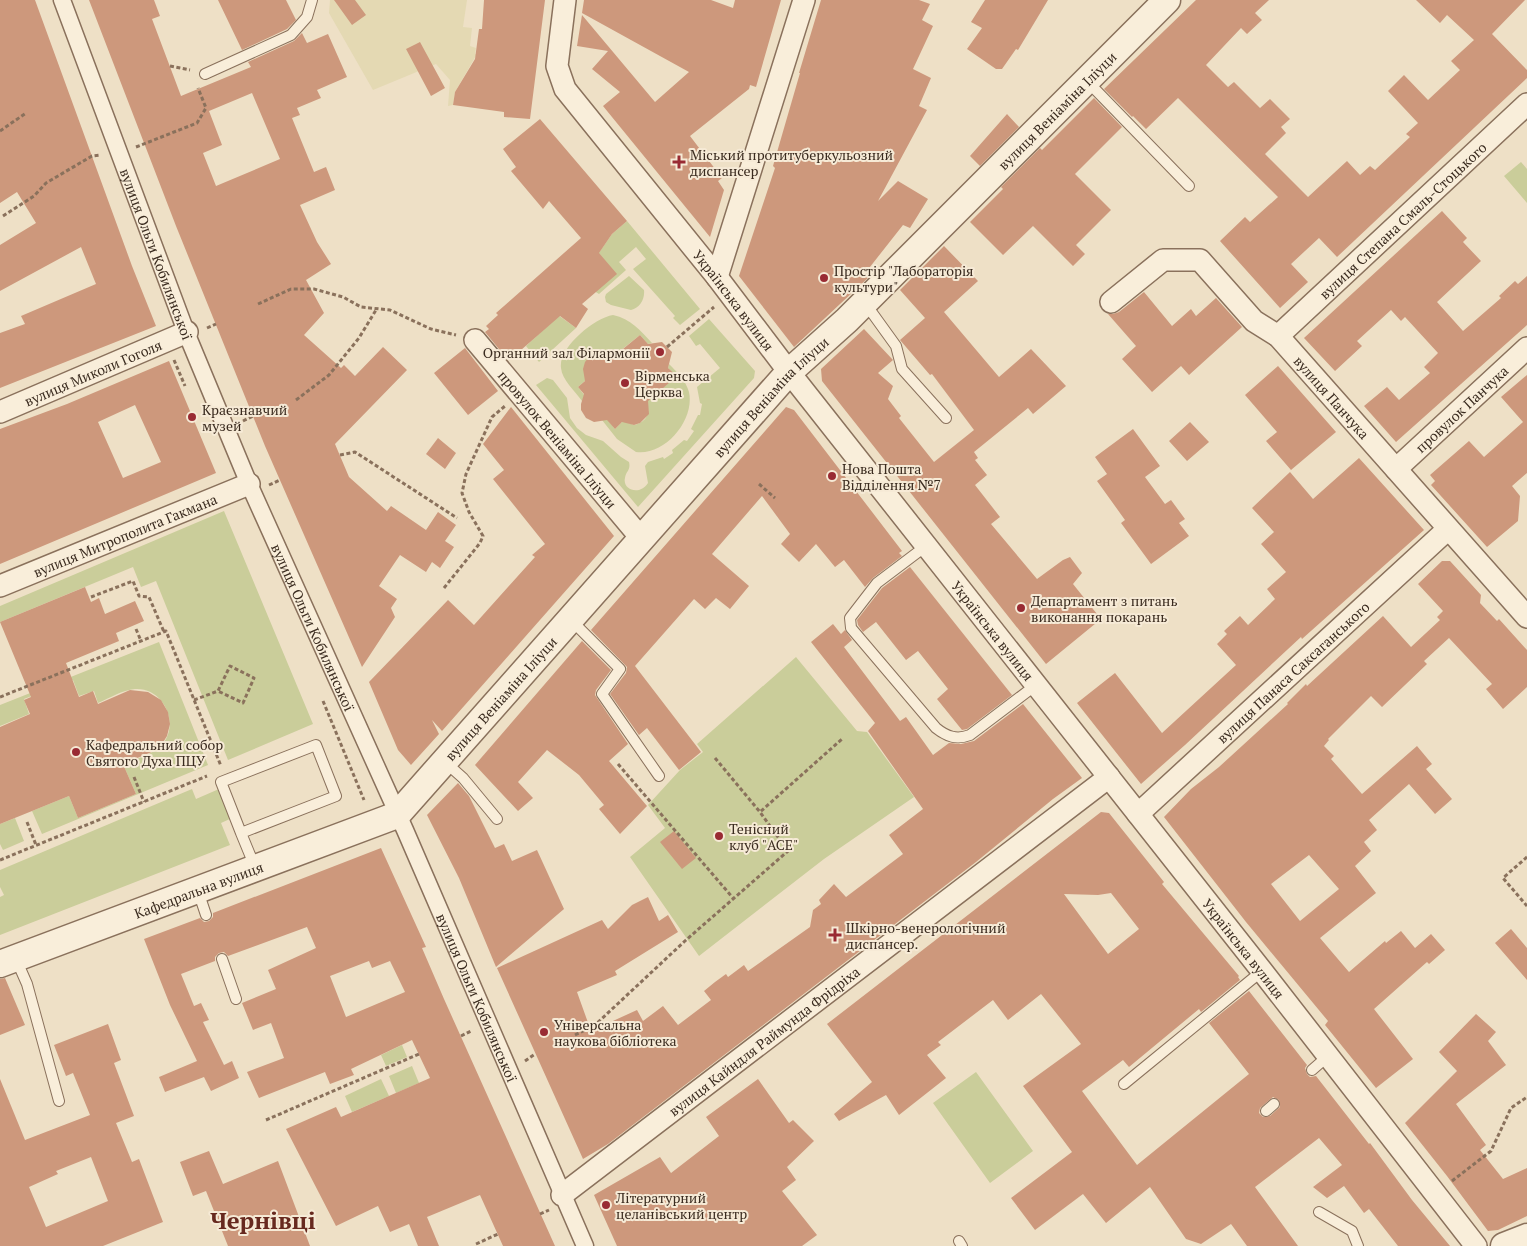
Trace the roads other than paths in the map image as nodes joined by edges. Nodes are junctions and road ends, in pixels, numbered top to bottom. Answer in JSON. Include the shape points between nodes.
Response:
{"nodes":[{"id":1,"x":62,"y":0,"type":"edge"},
{"id":2,"x":312,"y":0,"type":"edge"},
{"id":3,"x":565,"y":0,"type":"edge"},
{"id":4,"x":804,"y":0,"type":"edge"},
{"id":5,"x":1167,"y":0,"type":"edge"},
{"id":6,"x":205,"y":74,"type":"road end"},
{"id":7,"x":1086,"y":80,"type":"junction"},
{"id":8,"x":1527,"y":104,"type":"edge"},
{"id":9,"x":1189,"y":186,"type":"dead end"},
{"id":10,"x":723,"y":285,"type":"junction"},
{"id":11,"x":864,"y":302,"type":"junction"},
{"id":12,"x":1111,"y":302,"type":"dead end"},
{"id":13,"x":187,"y":332,"type":"junction"},
{"id":14,"x":1278,"y":336,"type":"junction"},
{"id":15,"x":474,"y":340,"type":"road end"},
{"id":16,"x":1527,"y":348,"type":"edge"},
{"id":17,"x":789,"y":372,"type":"junction"},
{"id":18,"x":0,"y":412,"type":"edge"},
{"id":19,"x":946,"y":418,"type":"dead end"},
{"id":20,"x":1396,"y":469,"type":"junction"},
{"id":21,"x":249,"y":484,"type":"junction"},
{"id":22,"x":1448,"y":529,"type":"junction"},
{"id":23,"x":641,"y":538,"type":"junction"},
{"id":24,"x":926,"y":546,"type":"junction"},
{"id":25,"x":0,"y":586,"type":"edge"},
{"id":26,"x":1527,"y":617,"type":"edge"},
{"id":27,"x":570,"y":619,"type":"junction"},
{"id":28,"x":1036,"y":685,"type":"junction"},
{"id":29,"x":445,"y":762,"type":"junction"},
{"id":30,"x":660,"y":776,"type":"dead end"},
{"id":31,"x":1109,"y":777,"type":"junction"},
{"id":32,"x":1138,"y":814,"type":"junction"},
{"id":33,"x":398,"y":815,"type":"junction"},
{"id":34,"x":497,"y":819,"type":"dead end"},
{"id":35,"x":241,"y":833,"type":"junction"},
{"id":36,"x":256,"y":868,"type":"junction"},
{"id":37,"x":197,"y":890,"type":"junction"},
{"id":38,"x":206,"y":916,"type":"dead end"},
{"id":39,"x":222,"y":959,"type":"dead end"},
{"id":40,"x":8,"y":961,"type":"edge"},
{"id":41,"x":1262,"y":971,"type":"junction"},
{"id":42,"x":236,"y":999,"type":"dead end"},
{"id":43,"x":1328,"y":1056,"type":"junction"},
{"id":44,"x":1312,"y":1070,"type":"dead end"},
{"id":45,"x":1124,"y":1084,"type":"dead end"},
{"id":46,"x":59,"y":1101,"type":"dead end"},
{"id":47,"x":562,"y":1195,"type":"junction"},
{"id":48,"x":1318,"y":1212,"type":"dead end"},
{"id":49,"x":1527,"y":1237,"type":"edge"},
{"id":50,"x":585,"y":1246,"type":"edge"},
{"id":51,"x":1358,"y":1246,"type":"edge"},
{"id":52,"x":1476,"y":1246,"type":"edge"},
{"id":53,"x":1504,"y":1246,"type":"edge"}],
"edges":[{"from":1,"to":13,"type":"street","name":"вулиця Ольги Кобилянської"},
{"from":2,"to":6,"type":"lane","via":[[307,16],[291,34]]},
{"from":3,"to":10,"type":"street","name":"Українська вулиця","via":[[557,66],[565,89]]},
{"from":4,"to":10,"type":"street"},
{"from":5,"to":7,"type":"street","name":"вулиця Веніаміна Іліуци"},
{"from":7,"to":9,"type":"lane"},
{"from":7,"to":11,"type":"street","name":"вулиця Веніаміна Іліуци"},
{"from":8,"to":14,"type":"street","name":"вулиця Степана Смаль-Стоцького"},
{"from":10,"to":17,"type":"street","name":"Українська вулиця"},
{"from":11,"to":17,"type":"street","name":"вулиця Веніаміна Іліуци"},
{"from":11,"to":19,"type":"lane","via":[[896,346],[902,368]]},
{"from":12,"to":14,"type":"street","name":"вулиця Панчука","via":[[1163,260],[1200,260],[1254,321]]},
{"from":13,"to":18,"type":"street","name":"вулиця Миколи Гоголя"},
{"from":13,"to":21,"type":"street","name":"вулиця Ольги Кобилянської"},
{"from":14,"to":20,"type":"street","name":"вулиця Панчука"},
{"from":15,"to":23,"type":"street","name":"провулок Веніаміна Іліуци"},
{"from":16,"to":20,"type":"street","name":"провулок Панчука"},
{"from":17,"to":23,"type":"street","name":"вулиця Веніаміна Іліуци"},
{"from":17,"to":24,"type":"street","name":"Українська вулиця"},
{"from":20,"to":22,"type":"street","name":"вулиця Панчука"},
{"from":21,"to":25,"type":"street","name":"вулиця Митрополита Гакмана"},
{"from":21,"to":33,"type":"street","name":"вулиця Ольги Кобилянської"},
{"from":22,"to":26,"type":"street","name":"вулиця Панчука"},
{"from":22,"to":32,"type":"street","name":"вулиця Панаса Саксаганського"},
{"from":23,"to":27,"type":"street","name":"вулиця Веніаміна Іліуци"},
{"from":24,"to":28,"type":"street","name":"Українська вулиця"},
{"from":24,"to":28,"type":"lane","via":[[876,583],[850,618],[851,628],[944,735],[962,738],[970,734]]},
{"from":27,"to":29,"type":"street","name":"вулиця Веніаміна Іліуци"},
{"from":27,"to":30,"type":"lane","via":[[620,669],[602,694]]},
{"from":28,"to":31,"type":"street","name":"Українська вулиця"},
{"from":29,"to":33,"type":"street","name":"вулиця Веніаміна Іліуци"},
{"from":29,"to":34,"type":"lane","via":[[463,778]]},
{"from":31,"to":32,"type":"street","name":"Українська вулиця"},
{"from":31,"to":47,"type":"street","name":"вулиця Кайндля Раймунда Фрідріха"},
{"from":32,"to":41,"type":"street","name":"Українська вулиця"},
{"from":33,"to":36,"type":"street","name":"Кафедральна вулиця"},
{"from":33,"to":47,"type":"street","name":"вулиця Ольги Кобилянської"},
{"from":35,"to":35,"type":"lane","via":[[221,782],[316,745],[336,796]]},
{"from":35,"to":36,"type":"lane"},
{"from":36,"to":37,"type":"street","name":"Кафедральна вулиця"},
{"from":37,"to":38,"type":"lane"},
{"from":37,"to":40,"type":"street","name":"Кафедральна вулиця"},
{"from":39,"to":42,"type":"lane"},
{"from":40,"to":46,"type":"lane","via":[[27,984]]},
{"from":41,"to":43,"type":"street","name":"Українська вулиця"},
{"from":41,"to":45,"type":"lane"},
{"from":43,"to":44,"type":"lane"},
{"from":43,"to":52,"type":"street","name":"Українська вулиця"},
{"from":47,"to":50,"type":"street","name":"вулиця Ольги Кобилянської"},
{"from":48,"to":51,"type":"lane","via":[[1352,1231]]},
{"from":49,"to":53,"type":"street"}]}
